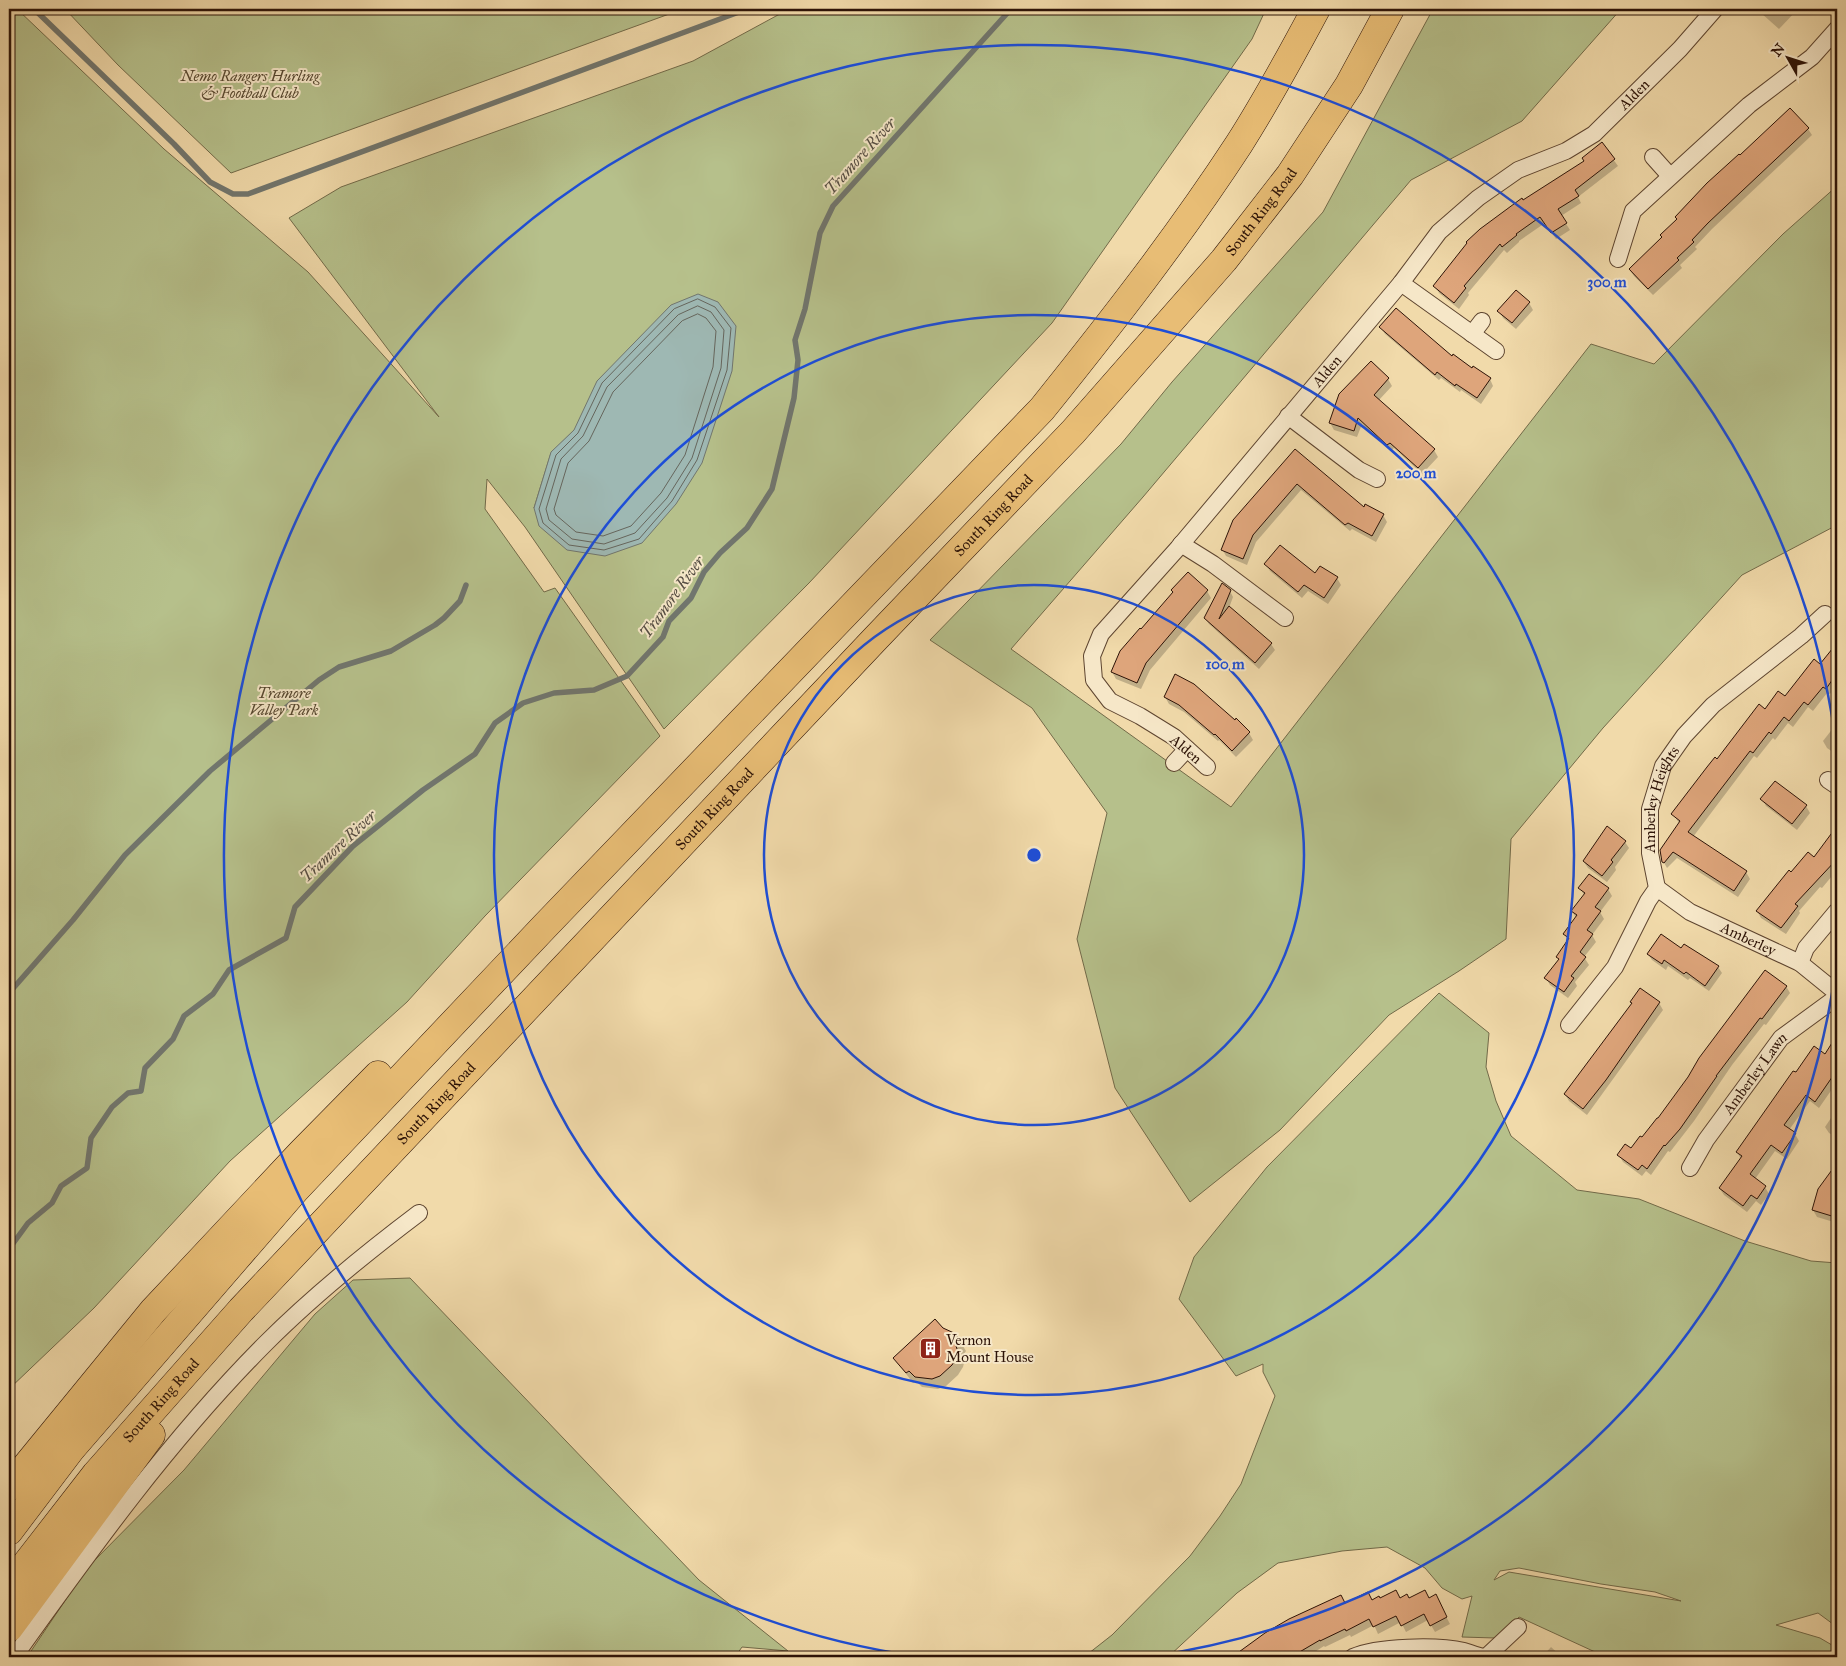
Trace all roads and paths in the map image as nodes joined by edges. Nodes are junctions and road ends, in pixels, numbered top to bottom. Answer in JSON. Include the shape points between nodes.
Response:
{"nodes":[{"id":1,"x":1316,"y":9,"type":"edge"},
{"id":2,"x":1390,"y":9,"type":"edge"},
{"id":3,"x":1715,"y":9,"type":"edge"},
{"id":4,"x":1837,"y":29,"type":"edge"},
{"id":5,"x":1652,"y":156,"type":"dead end"},
{"id":6,"x":1670,"y":176,"type":"junction"},
{"id":7,"x":1618,"y":259,"type":"dead end"},
{"id":8,"x":1401,"y":283,"type":"junction"},
{"id":9,"x":1496,"y":351,"type":"dead end"},
{"id":10,"x":1288,"y":416,"type":"junction"},
{"id":11,"x":1377,"y":478,"type":"dead end"},
{"id":12,"x":1181,"y":544,"type":"junction"},
{"id":13,"x":1825,"y":614,"type":"dead end"},
{"id":14,"x":1285,"y":618,"type":"dead end"},
{"id":15,"x":1187,"y":749,"type":"junction"},
{"id":16,"x":1174,"y":763,"type":"dead end"},
{"id":17,"x":1207,"y":767,"type":"dead end"},
{"id":18,"x":1657,"y":888,"type":"junction"},
{"id":19,"x":1837,"y":911,"type":"edge"},
{"id":20,"x":544,"y":926,"type":"junction"},
{"id":21,"x":1800,"y":963,"type":"junction"},
{"id":22,"x":1837,"y":993,"type":"edge"},
{"id":23,"x":1837,"y":997,"type":"edge"},
{"id":24,"x":1569,"y":1025,"type":"dead end"},
{"id":25,"x":1690,"y":1168,"type":"dead end"},
{"id":26,"x":419,"y":1213,"type":"dead end"},
{"id":27,"x":241,"y":1310,"type":"junction"},
{"id":28,"x":71,"y":1449,"type":"junction"},
{"id":29,"x":9,"y":1487,"type":"edge"},
{"id":30,"x":9,"y":1509,"type":"edge"},
{"id":31,"x":9,"y":1531,"type":"edge"},
{"id":32,"x":9,"y":1586,"type":"edge"},
{"id":33,"x":1518,"y":1627,"type":"dead end"},
{"id":34,"x":9,"y":1628,"type":"edge"},
{"id":35,"x":14,"y":1657,"type":"edge"},
{"id":36,"x":1353,"y":1657,"type":"edge"},
{"id":37,"x":1484,"y":1657,"type":"edge"}],
"edges":[{"from":1,"to":20,"type":"highway","via":[[1239,143],[1191,214],[1042,409]]},
{"from":2,"to":27,"type":"highway","name":"South Ring Road","via":[[1349,85],[1290,175],[1224,260],[1073,432]]},
{"from":3,"to":8,"type":"street","name":"Alden","via":[[1680,50],[1594,134],[1566,151],[1518,170],[1478,198],[1439,232]]},
{"from":4,"to":6,"type":"street","via":[[1812,57],[1749,105]]},
{"from":5,"to":6,"type":"street"},
{"from":6,"to":7,"type":"street","via":[[1633,211]]},
{"from":8,"to":9,"type":"street","via":[[1477,327]]},
{"from":8,"to":10,"type":"street","name":"Alden"},
{"from":10,"to":11,"type":"street","via":[[1359,470]]},
{"from":10,"to":12,"type":"street","name":"Alden"},
{"from":12,"to":14,"type":"street"},
{"from":12,"to":15,"type":"street","name":"Alden","via":[[1101,634],[1092,656],[1094,680],[1110,701],[1174,737]]},
{"from":13,"to":18,"type":"street","name":"Amberley Heights","via":[[1713,705],[1663,766],[1650,809],[1650,853]]},
{"from":15,"to":16,"type":"street"},
{"from":15,"to":17,"type":"street","name":"Alden"},
{"from":18,"to":21,"type":"street","name":"Amberley","via":[[1690,912]]},
{"from":18,"to":24,"type":"street","via":[[1615,967]]},
{"from":19,"to":21,"type":"street","via":[[1806,948]]},
{"from":20,"to":28,"type":"highway","via":[[296,1189]]},
{"from":20,"to":29,"type":"highway","via":[[429,1024],[302,1152],[154,1311]]},
{"from":21,"to":22,"type":"street","name":"Amberley"},
{"from":23,"to":25,"type":"street","name":"Amberley Lawn","via":[[1782,1038],[1706,1140]]},
{"from":26,"to":35,"type":"street","via":[[305,1306],[230,1381],[170,1448]]},
{"from":27,"to":32,"type":"highway","name":"South Ring Road","via":[[96,1474]]},
{"from":27,"to":34,"type":"highway"},
{"from":28,"to":30,"type":"highway"},
{"from":28,"to":31,"type":"highway"},
{"from":33,"to":37,"type":"street"},
{"from":36,"to":37,"type":"street","via":[[1366,1652],[1439,1648]]}]}
